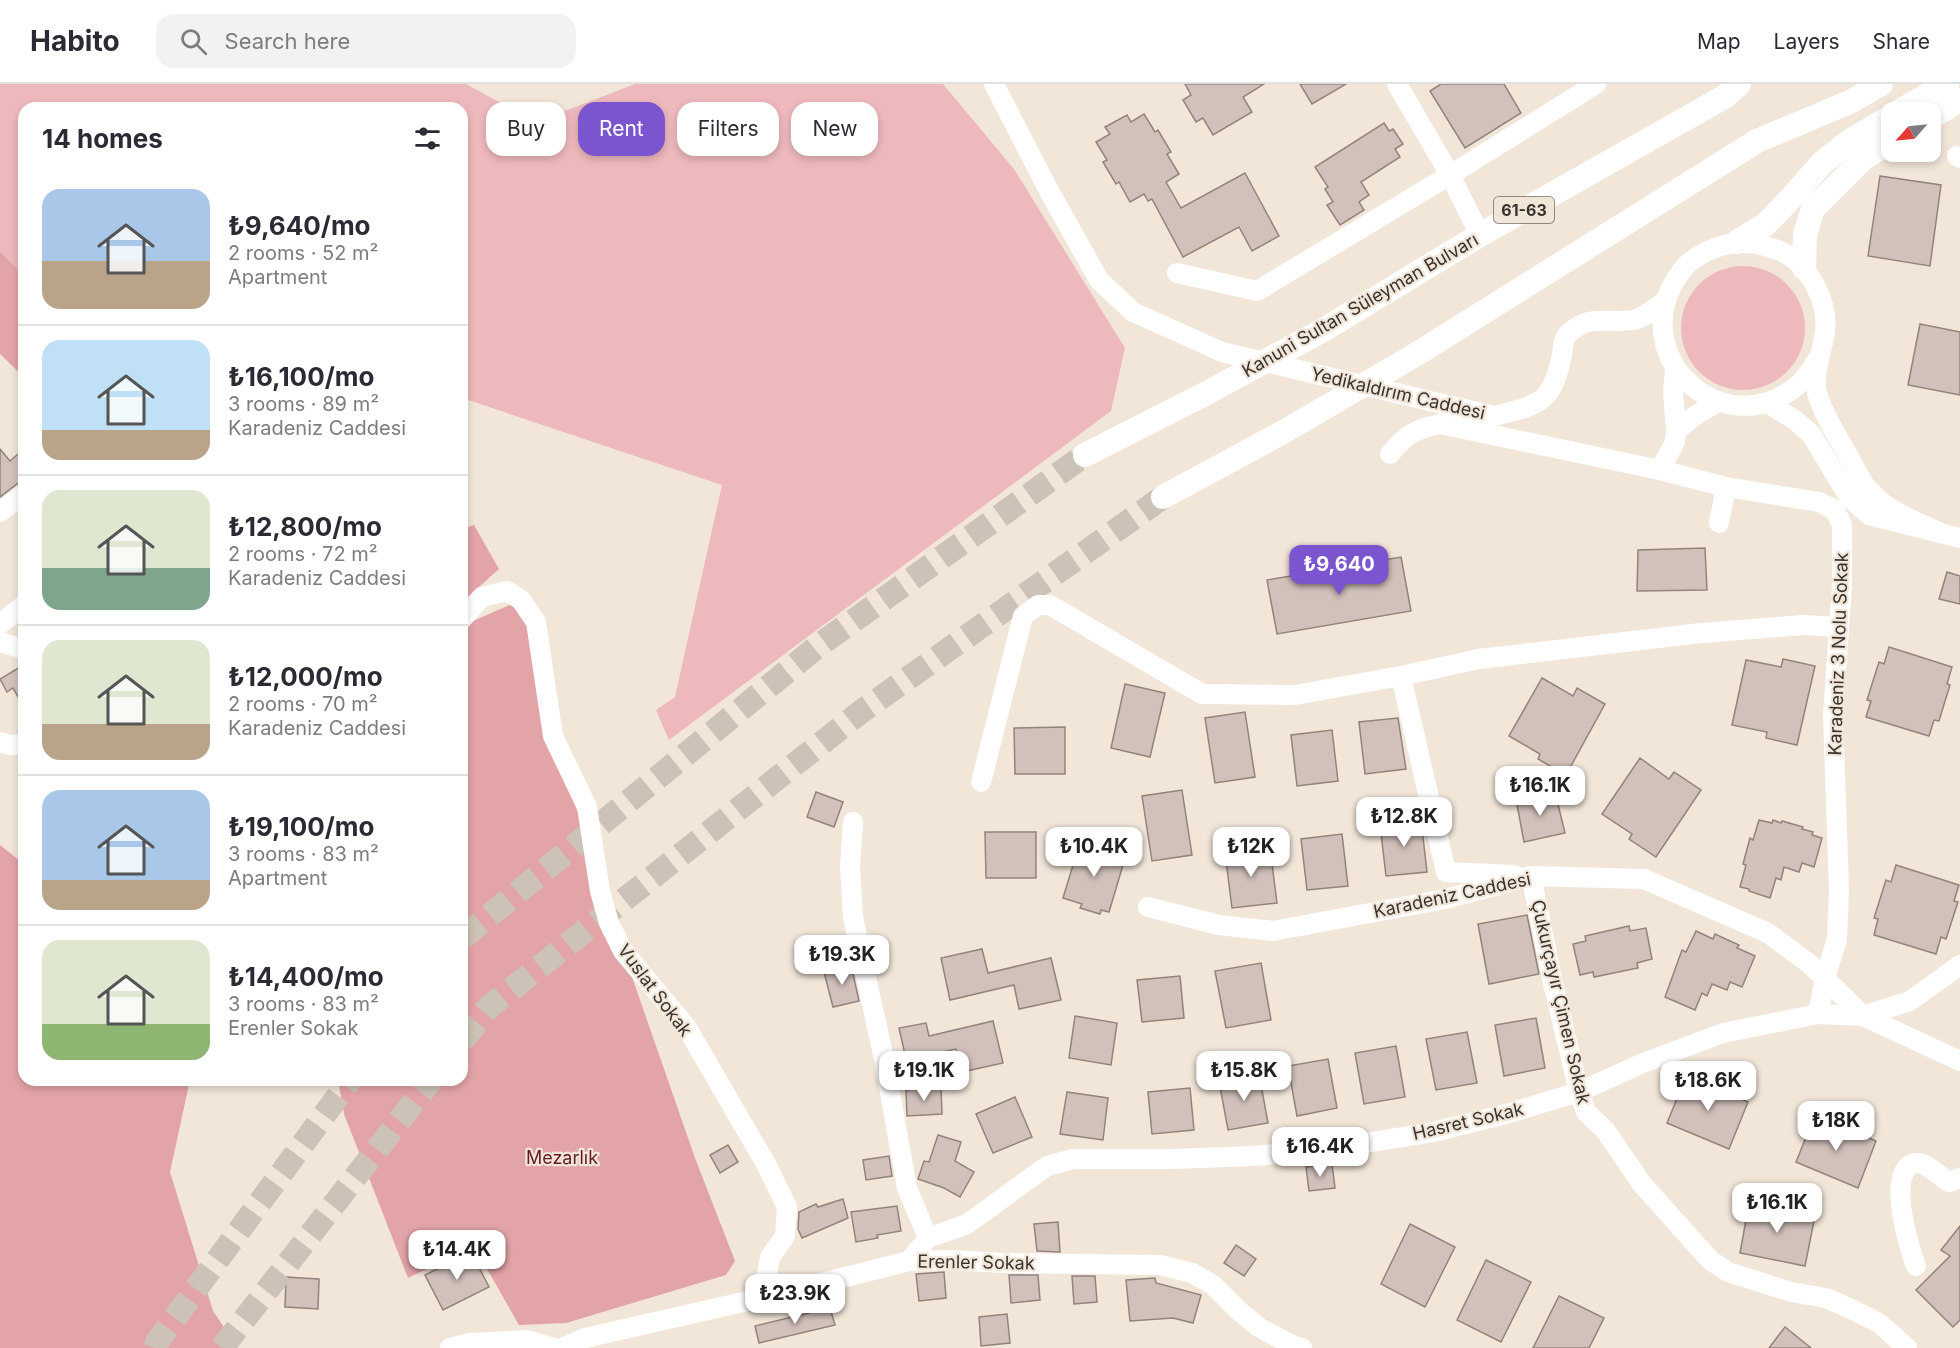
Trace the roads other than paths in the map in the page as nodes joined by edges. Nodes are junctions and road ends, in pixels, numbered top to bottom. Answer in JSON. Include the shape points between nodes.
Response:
{"nodes":[{"id":1,"x":994,"y":84,"type":"edge"},
{"id":2,"x":1397,"y":84,"type":"edge"},
{"id":3,"x":1596,"y":84,"type":"edge"},
{"id":4,"x":1881,"y":84,"type":"edge"},
{"id":5,"x":1947,"y":84,"type":"edge"},
{"id":6,"x":1732,"y":90,"type":"edge"},
{"id":7,"x":1960,"y":100,"type":"edge"},
{"id":8,"x":1916,"y":102,"type":"edge"},
{"id":9,"x":1941,"y":111,"type":"edge"},
{"id":10,"x":1881,"y":122,"type":"edge"},
{"id":11,"x":1881,"y":148,"type":"edge"},
{"id":12,"x":1450,"y":175,"type":"junction"},
{"id":13,"x":1480,"y":235,"type":"junction"},
{"id":14,"x":1737,"y":242,"type":"junction"},
{"id":15,"x":1804,"y":268,"type":"junction"},
{"id":16,"x":1177,"y":273,"type":"dead end"},
{"id":17,"x":1665,"y":301,"type":"junction"},
{"id":18,"x":1635,"y":320,"type":"junction"},
{"id":19,"x":1663,"y":340,"type":"junction"},
{"id":20,"x":1817,"y":360,"type":"junction"},
{"id":21,"x":1675,"y":369,"type":"junction"},
{"id":22,"x":1718,"y":402,"type":"junction"},
{"id":23,"x":1767,"y":403,"type":"junction"},
{"id":24,"x":1676,"y":431,"type":"junction"},
{"id":25,"x":1390,"y":454,"type":"dead end"},
{"id":26,"x":1085,"y":455,"type":"tunnel mouth"},
{"id":27,"x":1660,"y":470,"type":"junction"},
{"id":28,"x":1726,"y":487,"type":"junction"},
{"id":29,"x":1163,"y":497,"type":"tunnel mouth"},
{"id":30,"x":18,"y":498,"type":"edge"},
{"id":31,"x":0,"y":512,"type":"edge"},
{"id":32,"x":1719,"y":523,"type":"dead end"},
{"id":33,"x":1941,"y":533,"type":"junction"},
{"id":34,"x":1960,"y":538,"type":"edge"},
{"id":35,"x":18,"y":610,"type":"edge"},
{"id":36,"x":468,"y":613,"type":"edge"},
{"id":37,"x":0,"y":624,"type":"edge"},
{"id":38,"x":1838,"y":627,"type":"junction"},
{"id":39,"x":0,"y":642,"type":"edge"},
{"id":40,"x":18,"y":647,"type":"edge"},
{"id":41,"x":1401,"y":676,"type":"junction"},
{"id":42,"x":0,"y":742,"type":"edge"},
{"id":43,"x":18,"y":744,"type":"edge"},
{"id":44,"x":981,"y":782,"type":"dead end"},
{"id":45,"x":853,"y":822,"type":"dead end"},
{"id":46,"x":1531,"y":876,"type":"junction"},
{"id":47,"x":1148,"y":907,"type":"dead end"},
{"id":48,"x":1960,"y":965,"type":"edge"},
{"id":49,"x":1825,"y":978,"type":"junction"},
{"id":50,"x":1818,"y":1014,"type":"junction"},
{"id":51,"x":1863,"y":1016,"type":"junction"},
{"id":52,"x":1932,"y":1048,"type":"junction"},
{"id":53,"x":1960,"y":1061,"type":"edge"},
{"id":54,"x":1960,"y":1073,"type":"edge"},
{"id":55,"x":1579,"y":1092,"type":"junction"},
{"id":56,"x":1960,"y":1178,"type":"edge"},
{"id":57,"x":928,"y":1238,"type":"junction"},
{"id":58,"x":909,"y":1261,"type":"junction"},
{"id":59,"x":1916,"y":1266,"type":"dead end"},
{"id":60,"x":770,"y":1296,"type":"junction"},
{"id":61,"x":450,"y":1348,"type":"edge"},
{"id":62,"x":554,"y":1348,"type":"edge"},
{"id":63,"x":562,"y":1348,"type":"edge"},
{"id":64,"x":1302,"y":1348,"type":"edge"},
{"id":65,"x":1907,"y":1348,"type":"edge"}],
"edges":[{"from":1,"to":18,"type":"street","name":"Yedikaldırım Caddesi","via":[[1099,280],[1133,312],[1222,352],[1494,416],[1530,407],[1547,396],[1557,378],[1566,336],[1581,323]]},
{"from":2,"to":12,"type":"street"},
{"from":3,"to":12,"type":"street"},
{"from":4,"to":29,"type":"main road","via":[[1852,101],[1757,141],[1420,352]]},
{"from":5,"to":8,"type":"main road"},
{"from":6,"to":13,"type":"main road","name":"Kanuni Sultan Süleyman Bulvarı","number":"61-63"},
{"from":7,"to":9,"type":"main road"},
{"from":10,"to":14,"type":"main road","via":[[1822,163],[1766,224]]},
{"from":11,"to":15,"type":"main road","via":[[1864,158],[1813,209],[1805,234]]},
{"from":12,"to":13,"type":"street"},
{"from":12,"to":16,"type":"street","via":[[1257,291]]},
{"from":13,"to":26,"type":"main road","name":"Kanuni Sultan Süleyman Bulvarı","number":"61-63","via":[[1324,329]]},
{"from":14,"to":15,"type":"street","via":[[1761,244],[1784,253]]},
{"from":14,"to":17,"type":"street","via":[[1713,248],[1691,260],[1675,279]]},
{"from":15,"to":20,"type":"street","via":[[1817,288],[1825,312],[1825,336]]},
{"from":17,"to":18,"type":"street"},
{"from":17,"to":19,"type":"street"},
{"from":18,"to":19,"type":"street"},
{"from":19,"to":21,"type":"street"},
{"from":20,"to":23,"type":"street","via":[[1805,379]]},
{"from":20,"to":33,"type":"street","via":[[1817,394],[1867,488],[1888,506]]},
{"from":21,"to":22,"type":"street","via":[[1694,389]]},
{"from":21,"to":24,"type":"street"},
{"from":22,"to":23,"type":"street","via":[[1743,406]]},
{"from":22,"to":24,"type":"street"},
{"from":23,"to":33,"type":"street","via":[[1811,434],[1849,496],[1869,515]]},
{"from":24,"to":27,"type":"street","via":[[1675,442]]},
{"from":25,"to":27,"type":"street","name":"Karadeniz 3 Nolu Sokak","via":[[1401,440],[1422,428],[1440,424]]},
{"from":27,"to":28,"type":"street","name":"Karadeniz 3 Nolu Sokak"},
{"from":28,"to":32,"type":"street"},
{"from":28,"to":38,"type":"street","name":"Karadeniz 3 Nolu Sokak","via":[[1818,502],[1834,510],[1842,525]]},
{"from":30,"to":31,"type":"street"},
{"from":33,"to":34,"type":"street"},
{"from":35,"to":37,"type":"street"},
{"from":36,"to":60,"type":"street","name":"Vuslat Sokak","via":[[483,597],[507,591],[520,600],[536,622],[553,736],[587,807],[609,923],[622,951],[687,1028],[787,1207],[785,1236],[770,1257]]},
{"from":38,"to":41,"type":"street","via":[[1804,625],[1701,633],[1479,659]]},
{"from":38,"to":49,"type":"street","name":"Karadeniz 3 Nolu Sokak","via":[[1833,714],[1839,890],[1837,939]]},
{"from":39,"to":40,"type":"street"},
{"from":41,"to":44,"type":"street","via":[[1295,695],[1202,694],[1050,605],[1038,605],[1023,616]]},
{"from":41,"to":46,"type":"street","via":[[1446,872]]},
{"from":42,"to":43,"type":"street"},
{"from":45,"to":57,"type":"street","via":[[853,917],[908,1188]]},
{"from":46,"to":47,"type":"street","name":"Karadeniz Caddesi","via":[[1445,899],[1273,931],[1219,925]]},
{"from":46,"to":49,"type":"street","name":"Karadeniz Caddesi","via":[[1644,879],[1768,933]]},
{"from":46,"to":55,"type":"street","name":"Çukurçayır Çimen Sokak"},
{"from":48,"to":51,"type":"street","name":"Hasret Sokak","via":[[1910,1001]]},
{"from":49,"to":50,"type":"street","name":"Karadeniz 3 Nolu Sokak"},
{"from":49,"to":51,"type":"street","name":"Karadeniz Caddesi"},
{"from":50,"to":51,"type":"street","name":"Hasret Sokak"},
{"from":50,"to":55,"type":"street","name":"Hasret Sokak","via":[[1723,1033],[1643,1062]]},
{"from":51,"to":52,"type":"street","name":"Karadeniz Caddesi"},
{"from":52,"to":53,"type":"street","name":"Karadeniz Caddesi"},
{"from":52,"to":54,"type":"street"},
{"from":55,"to":57,"type":"street","name":"Hasret Sokak","via":[[1433,1132],[1340,1147],[1172,1160],[1073,1159],[1047,1166],[967,1224]]},
{"from":55,"to":65,"type":"street","name":"Çukurçayır Çimen Sokak","via":[[1586,1112],[1605,1130],[1642,1184],[1710,1260],[1728,1272],[1791,1292],[1826,1298],[1851,1309],[1879,1323]]},
{"from":56,"to":59,"type":"street","via":[[1949,1182],[1916,1163],[1902,1175],[1901,1216]]},
{"from":57,"to":58,"type":"street"},
{"from":58,"to":60,"type":"street","name":"Erenler Sokak"},
{"from":58,"to":64,"type":"street","name":"Erenler Sokak","via":[[1160,1265],[1192,1272],[1213,1285],[1260,1328]]},
{"from":60,"to":63,"type":"street","name":"Erenler Sokak","via":[[585,1338]]},
{"from":61,"to":62,"type":"street","via":[[527,1340]]}]}
